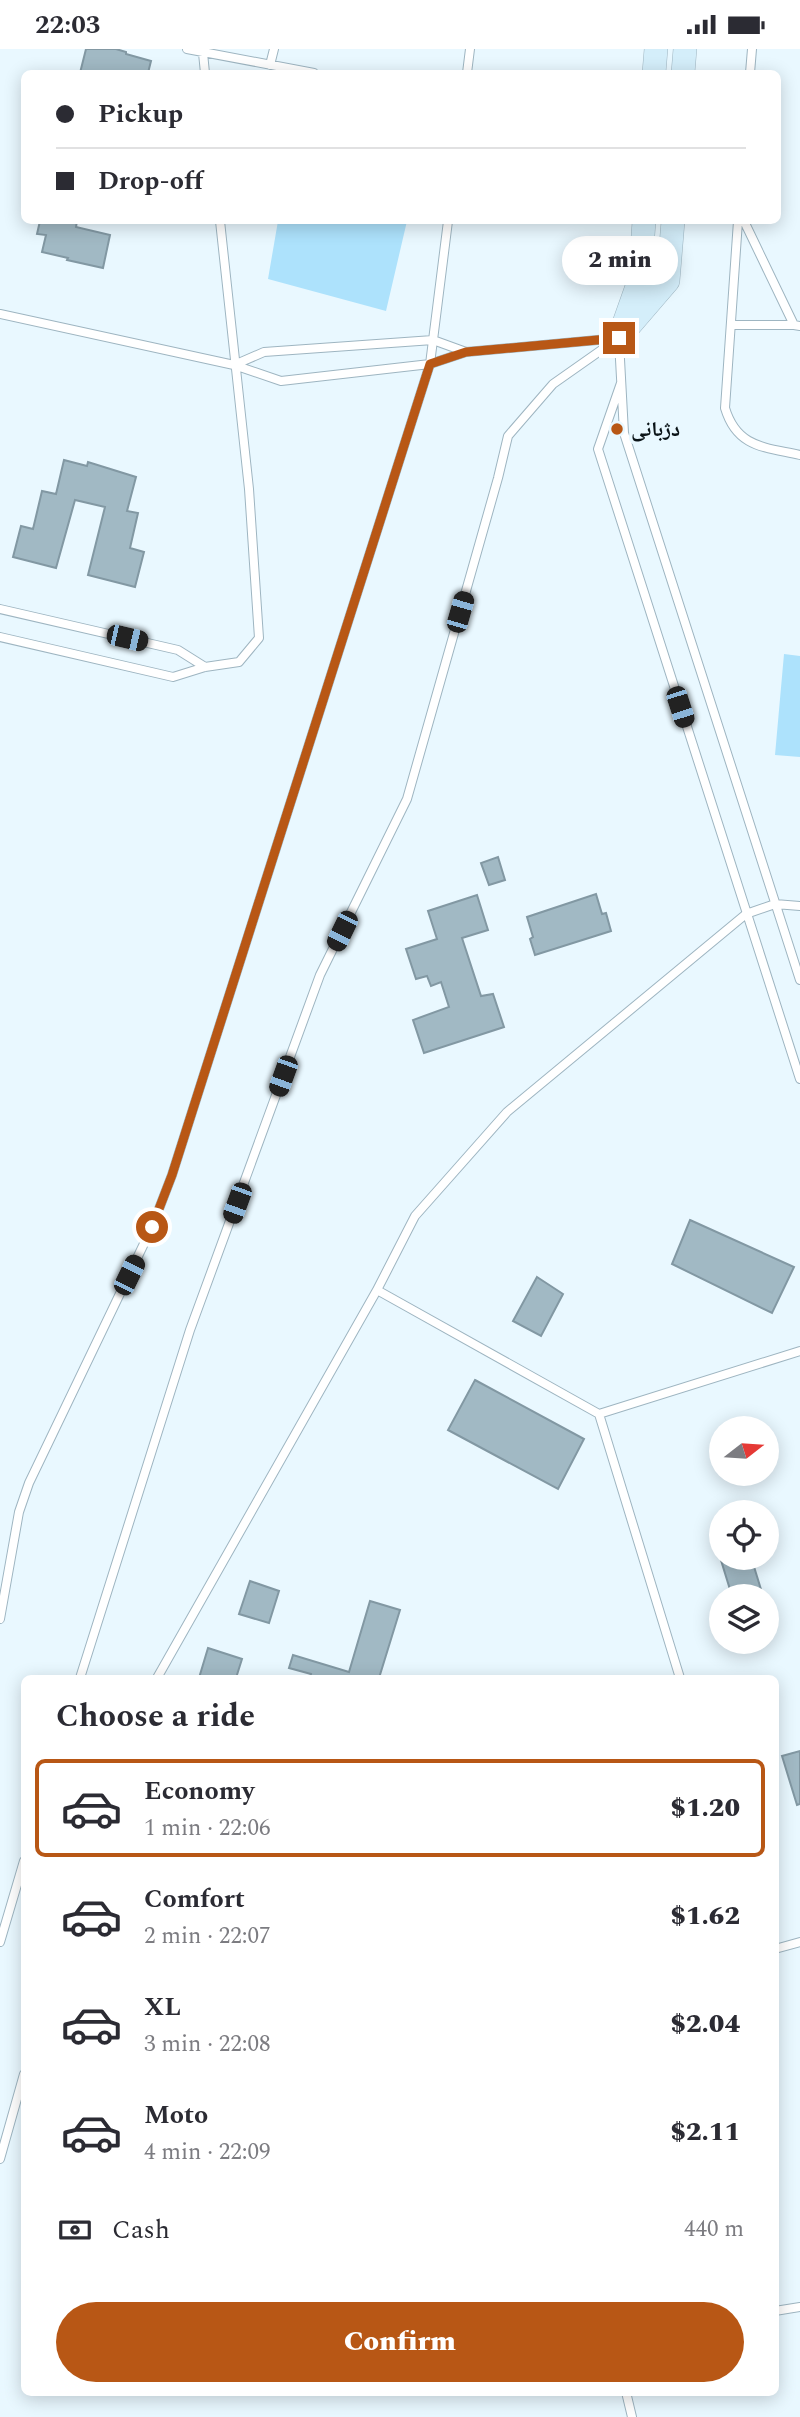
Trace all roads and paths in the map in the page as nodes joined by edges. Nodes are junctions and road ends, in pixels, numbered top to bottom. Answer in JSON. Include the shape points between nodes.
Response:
{"nodes":[{"id":1,"x":187,"y":49,"type":"edge"},
{"id":2,"x":274,"y":49,"type":"edge"},
{"id":3,"x":470,"y":49,"type":"edge"},
{"id":4,"x":656,"y":49,"type":"edge"},
{"id":5,"x":685,"y":49,"type":"edge"},
{"id":6,"x":752,"y":49,"type":"edge"},
{"id":7,"x":203,"y":53,"type":"junction"},
{"id":8,"x":270,"y":65,"type":"junction"},
{"id":9,"x":205,"y":70,"type":"edge"},
{"id":10,"x":298,"y":70,"type":"edge"},
{"id":11,"x":467,"y":70,"type":"edge"},
{"id":12,"x":654,"y":70,"type":"edge"},
{"id":13,"x":683,"y":70,"type":"edge"},
{"id":14,"x":750,"y":70,"type":"edge"},
{"id":15,"x":220,"y":224,"type":"edge"},
{"id":16,"x":448,"y":224,"type":"edge"},
{"id":17,"x":644,"y":224,"type":"edge"},
{"id":18,"x":673,"y":224,"type":"edge"},
{"id":19,"x":738,"y":224,"type":"edge"},
{"id":20,"x":746,"y":224,"type":"edge"},
{"id":21,"x":0,"y":314,"type":"edge"},
{"id":22,"x":731,"y":325,"type":"junction"},
{"id":23,"x":797,"y":325,"type":"edge"},
{"id":24,"x":619,"y":338,"type":"junction"},
{"id":25,"x":433,"y":340,"type":"junction"},
{"id":26,"x":466,"y":352,"type":"junction"},
{"id":27,"x":430,"y":364,"type":"junction"},
{"id":28,"x":234,"y":365,"type":"junction"},
{"id":29,"x":621,"y":383,"type":"junction"},
{"id":30,"x":800,"y":455,"type":"edge"},
{"id":31,"x":0,"y":609,"type":"edge"},
{"id":32,"x":0,"y":637,"type":"edge"},
{"id":33,"x":205,"y":667,"type":"junction"},
{"id":34,"x":775,"y":904,"type":"junction"},
{"id":35,"x":800,"y":906,"type":"edge"},
{"id":36,"x":746,"y":914,"type":"junction"},
{"id":37,"x":800,"y":981,"type":"edge"},
{"id":38,"x":800,"y":1079,"type":"edge"},
{"id":39,"x":377,"y":1290,"type":"junction"},
{"id":40,"x":800,"y":1351,"type":"edge"},
{"id":41,"x":599,"y":1413,"type":"junction"},
{"id":42,"x":0,"y":1619,"type":"edge"},
{"id":43,"x":81,"y":1675,"type":"edge"},
{"id":44,"x":159,"y":1675,"type":"edge"},
{"id":45,"x":680,"y":1675,"type":"edge"},
{"id":46,"x":21,"y":1871,"type":"edge"},
{"id":47,"x":0,"y":1942,"type":"edge"},
{"id":48,"x":800,"y":1942,"type":"edge"},
{"id":49,"x":779,"y":1948,"type":"edge"},
{"id":50,"x":21,"y":2085,"type":"edge"},
{"id":51,"x":0,"y":2159,"type":"edge"},
{"id":52,"x":800,"y":2307,"type":"edge"},
{"id":53,"x":779,"y":2310,"type":"edge"},
{"id":54,"x":627,"y":2396,"type":"edge"},
{"id":55,"x":632,"y":2417,"type":"edge"}],
"edges":[{"from":1,"to":7,"type":"lane"},
{"from":2,"to":8,"type":"lane"},
{"from":3,"to":11,"type":"lane"},
{"from":4,"to":12,"type":"main road"},
{"from":5,"to":13,"type":"main road"},
{"from":6,"to":14,"type":"lane"},
{"from":7,"to":8,"type":"lane"},
{"from":7,"to":9,"type":"lane"},
{"from":8,"to":10,"type":"lane"},
{"from":15,"to":28,"type":"lane"},
{"from":16,"to":25,"type":"lane"},
{"from":17,"to":24,"type":"main road","via":[[640,278]]},
{"from":18,"to":24,"type":"main road","via":[[668,281]]},
{"from":19,"to":22,"type":"lane"},
{"from":20,"to":23,"type":"lane"},
{"from":21,"to":28,"type":"lane"},
{"from":22,"to":23,"type":"lane"},
{"from":22,"to":30,"type":"lane","via":[[725,408],[729,422],[750,444]]},
{"from":24,"to":26,"type":"lane"},
{"from":24,"to":29,"type":"lane"},
{"from":24,"to":43,"type":"lane","via":[[553,384],[508,436],[407,799],[320,975],[190,1331]]},
{"from":25,"to":26,"type":"lane"},
{"from":25,"to":27,"type":"lane"},
{"from":25,"to":28,"type":"lane","via":[[264,352]]},
{"from":26,"to":27,"type":"lane"},
{"from":27,"to":28,"type":"lane","via":[[281,381]]},
{"from":27,"to":42,"type":"lane","via":[[172,1175],[152,1227],[29,1483],[19,1512]]},
{"from":28,"to":33,"type":"lane","via":[[249,489],[259,638],[239,661]]},
{"from":29,"to":34,"type":"lane","via":[[624,433]]},
{"from":29,"to":36,"type":"lane","via":[[598,449]]},
{"from":31,"to":33,"type":"lane","via":[[178,650]]},
{"from":32,"to":33,"type":"lane","via":[[173,677]]},
{"from":34,"to":35,"type":"lane"},
{"from":34,"to":36,"type":"lane"},
{"from":34,"to":37,"type":"lane"},
{"from":36,"to":38,"type":"lane"},
{"from":36,"to":39,"type":"lane","via":[[507,1112],[415,1216]]},
{"from":39,"to":41,"type":"lane"},
{"from":39,"to":44,"type":"lane"},
{"from":40,"to":41,"type":"lane"},
{"from":41,"to":45,"type":"lane"},
{"from":46,"to":47,"type":"lane"},
{"from":48,"to":49,"type":"lane"},
{"from":50,"to":51,"type":"lane"},
{"from":52,"to":53,"type":"lane"},
{"from":54,"to":55,"type":"lane"}]}
